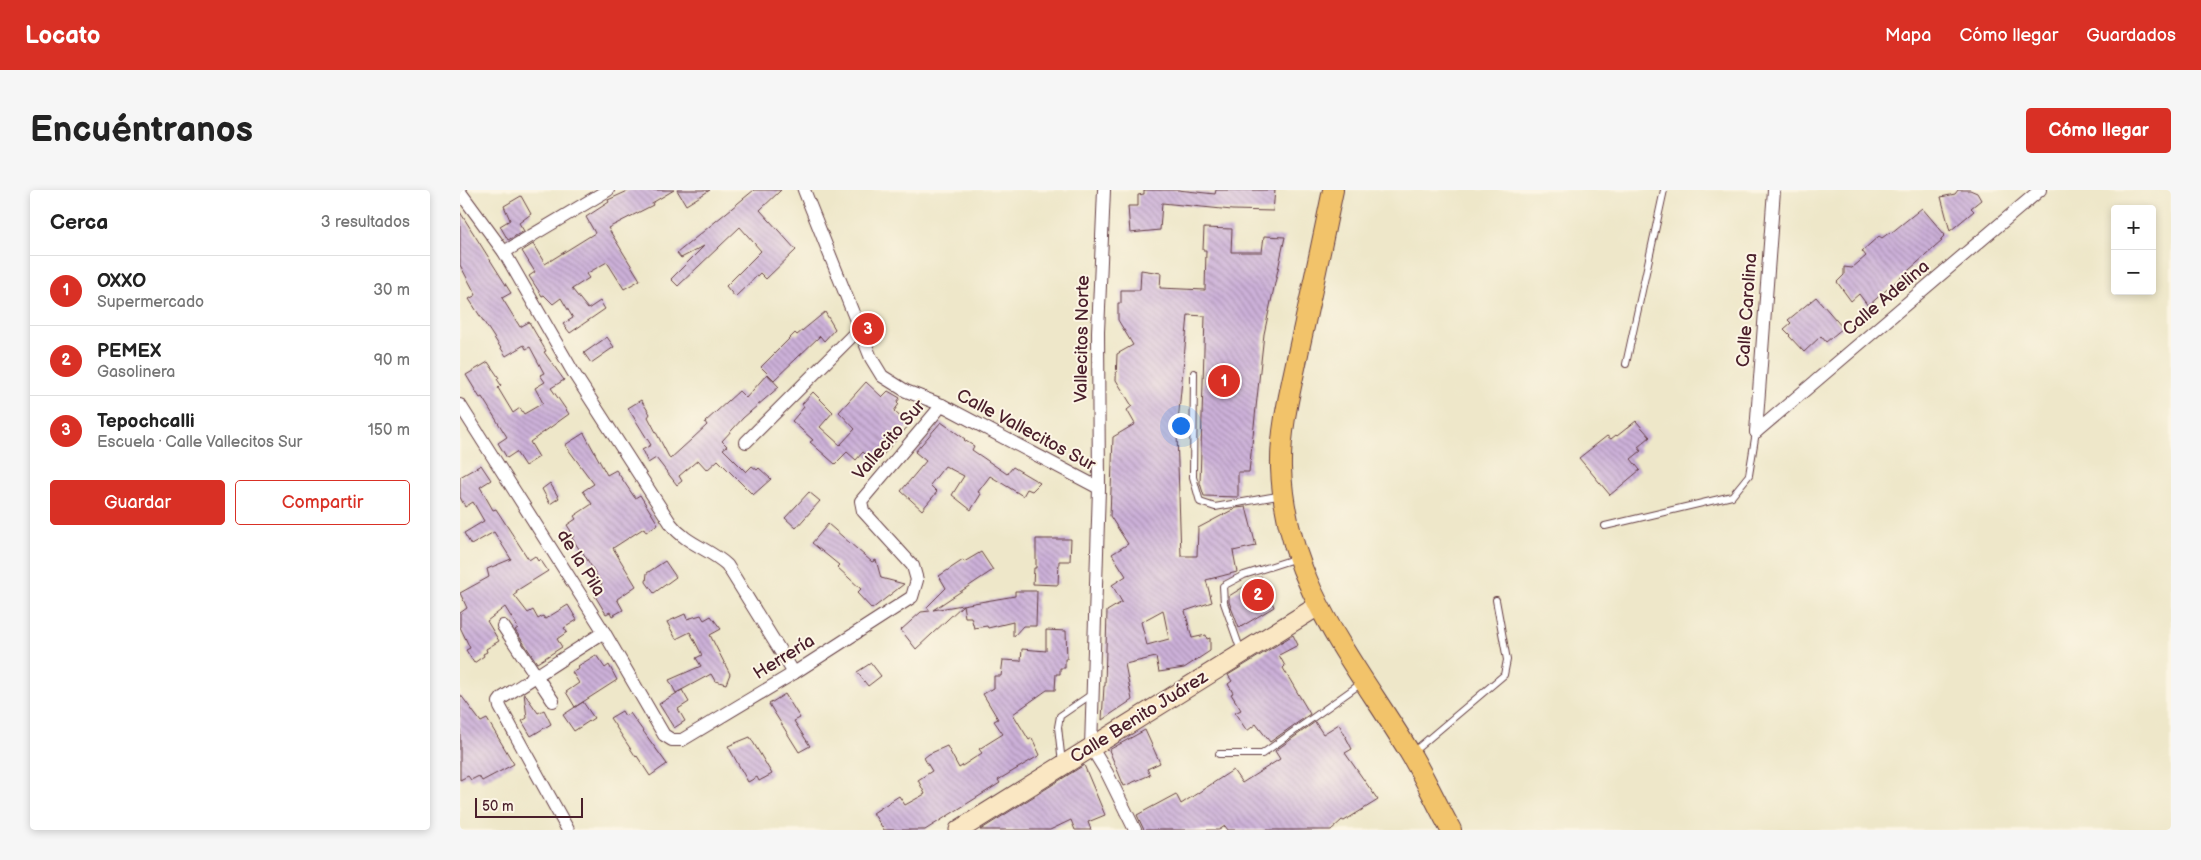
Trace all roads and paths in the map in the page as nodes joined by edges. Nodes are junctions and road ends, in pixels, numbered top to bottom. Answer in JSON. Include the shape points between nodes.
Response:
{"nodes":[{"id":1,"x":608,"y":190,"type":"edge"},
{"id":2,"x":804,"y":190,"type":"edge"},
{"id":3,"x":1104,"y":190,"type":"edge"},
{"id":4,"x":1333,"y":190,"type":"edge"},
{"id":5,"x":1664,"y":190,"type":"edge"},
{"id":6,"x":1774,"y":190,"type":"edge"},
{"id":7,"x":2040,"y":190,"type":"edge"},
{"id":8,"x":460,"y":192,"type":"edge"},
{"id":9,"x":504,"y":252,"type":"junction"},
{"id":10,"x":859,"y":329,"type":"junction"},
{"id":11,"x":1626,"y":364,"type":"dead end"},
{"id":12,"x":1194,"y":373,"type":"dead end"},
{"id":13,"x":460,"y":405,"type":"edge"},
{"id":14,"x":942,"y":406,"type":"junction"},
{"id":15,"x":1756,"y":432,"type":"junction"},
{"id":16,"x":746,"y":442,"type":"dead end"},
{"id":17,"x":1100,"y":488,"type":"junction"},
{"id":18,"x":1284,"y":495,"type":"junction"},
{"id":19,"x":1605,"y":526,"type":"dead end"},
{"id":20,"x":1298,"y":558,"type":"junction"},
{"id":21,"x":912,"y":597,"type":"joint"},
{"id":22,"x":1496,"y":600,"type":"dead end"},
{"id":23,"x":1318,"y":606,"type":"junction"},
{"id":24,"x":503,"y":626,"type":"dead end"},
{"id":25,"x":604,"y":632,"type":"junction"},
{"id":26,"x":1242,"y":653,"type":"junction"},
{"id":27,"x":794,"y":673,"type":"junction"},
{"id":28,"x":537,"y":676,"type":"junction"},
{"id":29,"x":1364,"y":682,"type":"junction"},
{"id":30,"x":1092,"y":694,"type":"junction"},
{"id":31,"x":553,"y":701,"type":"dead end"},
{"id":32,"x":672,"y":740,"type":"joint"},
{"id":33,"x":1091,"y":746,"type":"junction"},
{"id":34,"x":1218,"y":754,"type":"dead end"},
{"id":35,"x":1411,"y":754,"type":"junction"},
{"id":36,"x":1062,"y":765,"type":"junction"},
{"id":37,"x":568,"y":830,"type":"edge"},
{"id":38,"x":960,"y":830,"type":"edge"},
{"id":39,"x":1135,"y":830,"type":"edge"},
{"id":40,"x":1451,"y":830,"type":"edge"}],
"edges":[{"from":1,"to":9,"type":"street"},
{"from":2,"to":10,"type":"street","name":"Calle Vallecitos Sur"},
{"from":3,"to":17,"type":"street","name":"Vallecitos Norte","via":[[1098,332]]},
{"from":4,"to":18,"type":"main road","via":[[1289,398],[1282,443]]},
{"from":5,"to":11,"type":"lane"},
{"from":6,"to":15,"type":"street","name":"Calle Carolina"},
{"from":7,"to":15,"type":"street","name":"Calle Adelina"},
{"from":8,"to":9,"type":"street"},
{"from":9,"to":27,"type":"street","via":[[573,372],[671,524],[686,540],[719,557],[727,565]]},
{"from":10,"to":14,"type":"street","name":"Calle Vallecitos Sur","via":[[882,376],[906,391]]},
{"from":10,"to":16,"type":"street"},
{"from":12,"to":18,"type":"lane","via":[[1193,477],[1200,502],[1215,507]]},
{"from":13,"to":25,"type":"street","name":"de la Pila"},
{"from":14,"to":17,"type":"street","name":"Calle Vallecitos Sur"},
{"from":14,"to":21,"type":"street","name":"Vallecito Sur","via":[[861,501],[863,511],[913,566],[917,580]]},
{"from":15,"to":19,"type":"lane","via":[[1749,475],[1732,496]]},
{"from":17,"to":30,"type":"street","name":"Calle Vallecitos Sur"},
{"from":18,"to":20,"type":"main road"},
{"from":20,"to":23,"type":"main road"},
{"from":20,"to":26,"type":"lane","via":[[1244,575],[1223,586],[1224,603]]},
{"from":21,"to":27,"type":"street","name":"Herrería"},
{"from":22,"to":35,"type":"lane","via":[[1508,660],[1504,675]]},
{"from":23,"to":26,"type":"street","name":"Calle Benito Juárez"},
{"from":23,"to":29,"type":"main road"},
{"from":24,"to":28,"type":"street"},
{"from":25,"to":28,"type":"street"},
{"from":25,"to":32,"type":"street","name":"de la Pila","via":[[664,735]]},
{"from":26,"to":33,"type":"street","name":"Calle Benito Juárez"},
{"from":27,"to":32,"type":"street","name":"Herrería","via":[[682,740]]},
{"from":28,"to":31,"type":"street"},
{"from":28,"to":37,"type":"street","via":[[502,698],[500,707]]},
{"from":29,"to":34,"type":"lane","via":[[1262,754]]},
{"from":29,"to":35,"type":"main road"},
{"from":30,"to":33,"type":"street","name":"Calle Vallecitos Sur"},
{"from":30,"to":36,"type":"lane","via":[[1060,716]]},
{"from":33,"to":36,"type":"street","name":"Calle Benito Juárez"},
{"from":33,"to":39,"type":"street"},
{"from":35,"to":40,"type":"main road"},
{"from":36,"to":38,"type":"street","name":"Calle Benito Juárez"}]}
